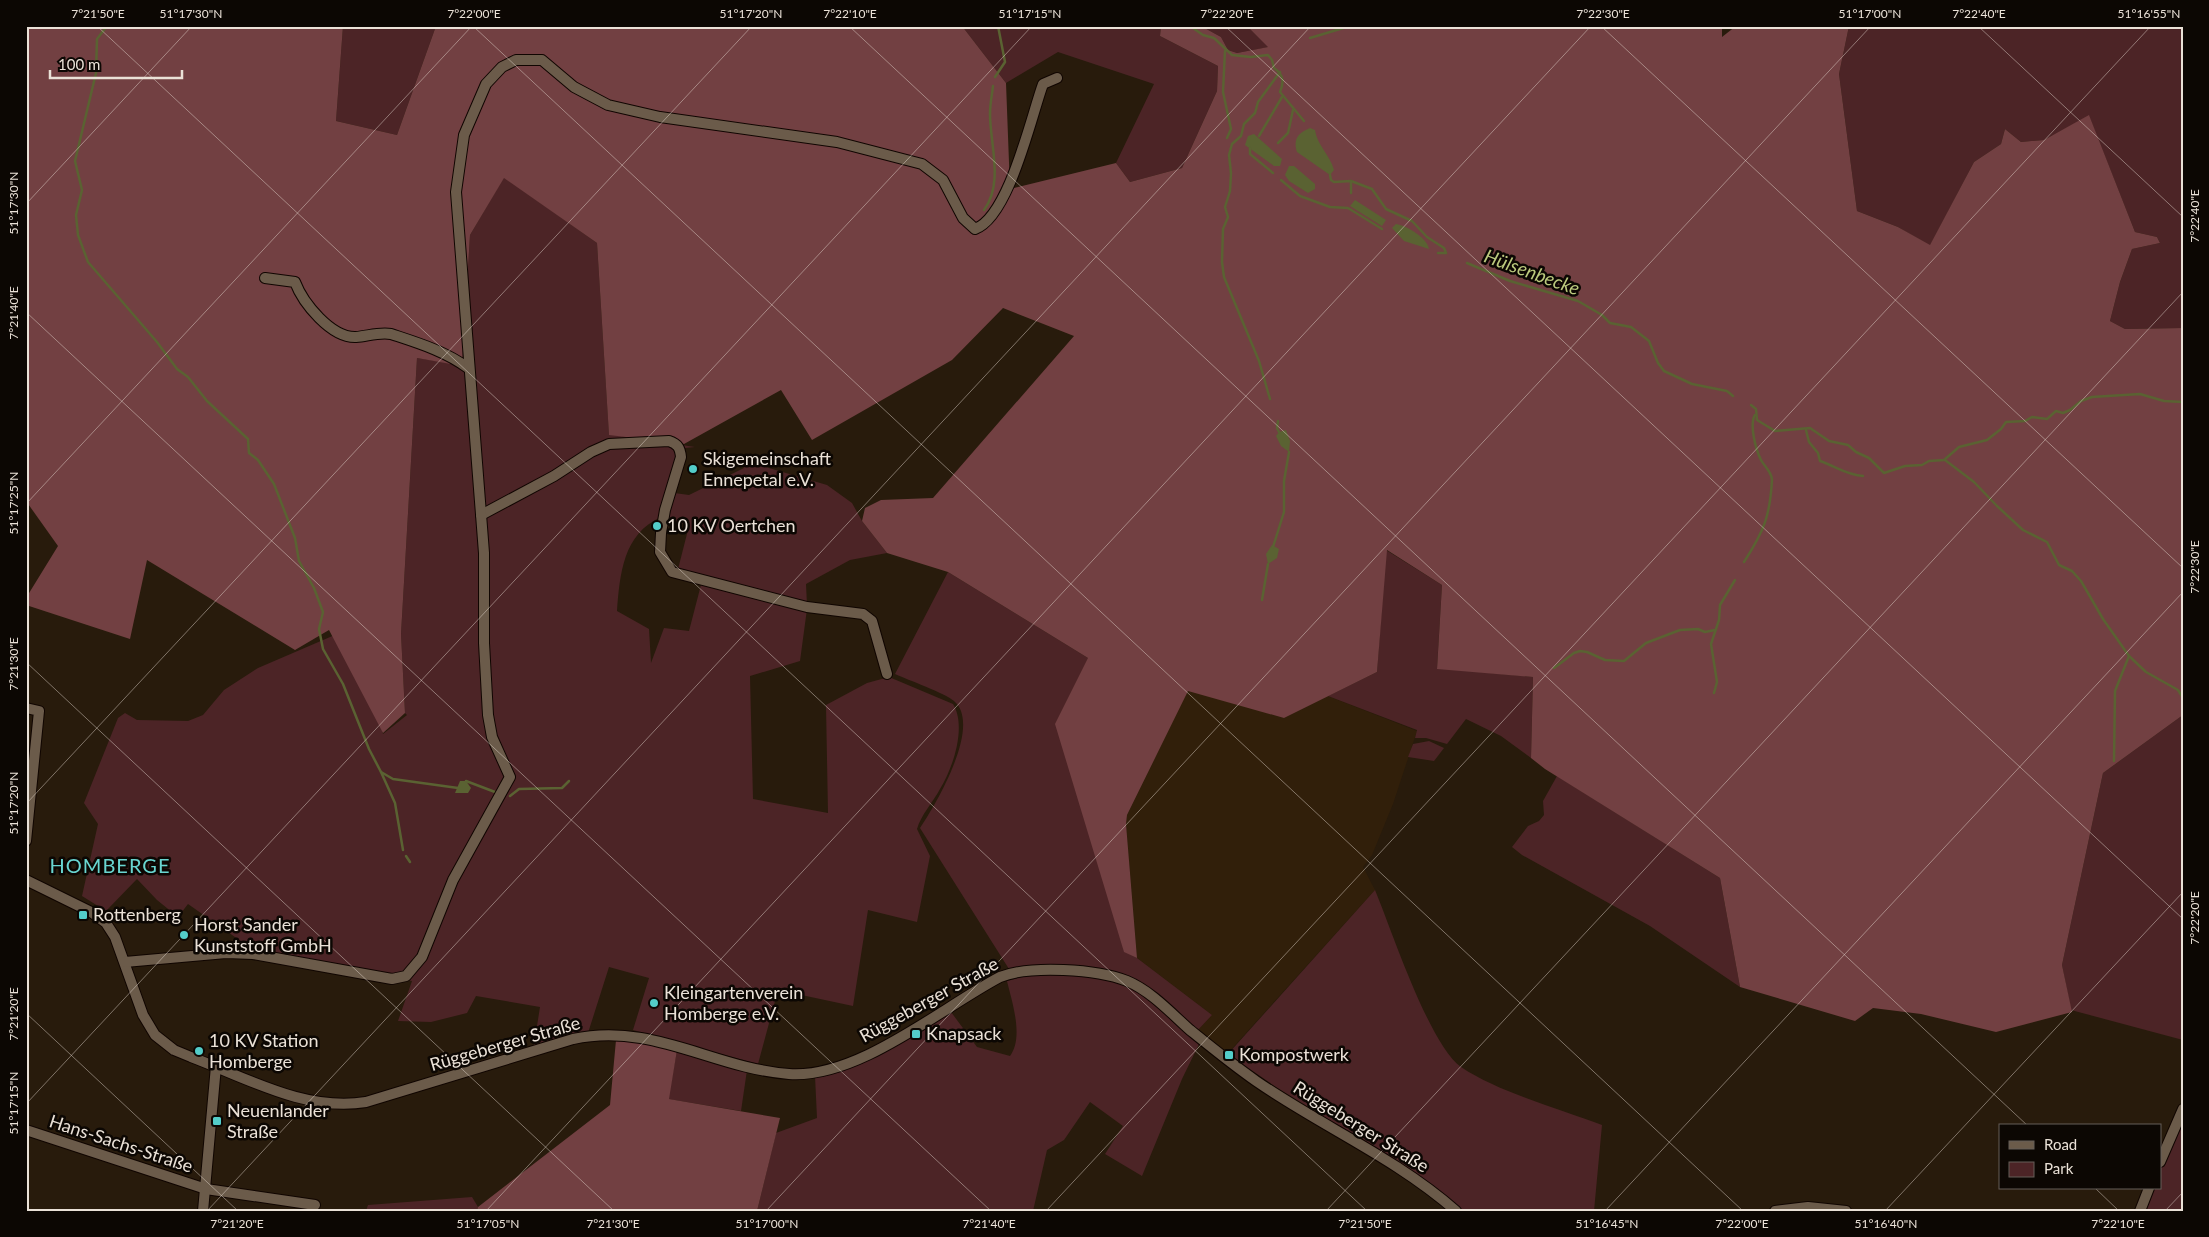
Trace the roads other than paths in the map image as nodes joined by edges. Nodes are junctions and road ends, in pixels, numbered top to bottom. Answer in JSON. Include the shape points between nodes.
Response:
{"nodes":[{"id":1,"x":1057,"y":78,"type":"dead end"},
{"id":2,"x":265,"y":278,"type":"dead end"},
{"id":3,"x":468,"y":368,"type":"junction"},
{"id":4,"x":481,"y":515,"type":"junction"},
{"id":5,"x":887,"y":674,"type":"dead end"},
{"id":6,"x":26,"y":708,"type":"edge"},
{"id":7,"x":26,"y":841,"type":"edge"},
{"id":8,"x":26,"y":880,"type":"edge"},
{"id":9,"x":125,"y":962,"type":"junction"},
{"id":10,"x":216,"y":1066,"type":"junction"},
{"id":11,"x":2183,"y":1109,"type":"edge"},
{"id":12,"x":26,"y":1130,"type":"edge"},
{"id":13,"x":2162,"y":1157,"type":"edge"},
{"id":14,"x":206,"y":1189,"type":"junction"},
{"id":15,"x":2148,"y":1190,"type":"edge"},
{"id":16,"x":315,"y":1205,"type":"dead end"},
{"id":17,"x":203,"y":1211,"type":"edge"},
{"id":18,"x":1456,"y":1211,"type":"edge"},
{"id":19,"x":1775,"y":1211,"type":"edge"},
{"id":20,"x":1846,"y":1211,"type":"edge"},
{"id":21,"x":2140,"y":1211,"type":"edge"}],
"edges":[{"from":1,"to":3,"type":"street","via":[[1043,84],[1001,202],[985,223],[975,229],[963,218],[943,180],[922,164],[837,142],[660,117],[608,105],[574,87],[542,60],[516,60],[502,67],[486,84],[464,135],[456,192]]},
{"from":2,"to":3,"type":"street","via":[[295,282],[306,304],[346,336],[391,334],[432,348]]},
{"from":3,"to":4,"type":"street"},
{"from":4,"to":5,"type":"street","via":[[600,447],[669,441],[676,444],[681,457],[665,510],[660,552],[672,572],[807,607],[863,614],[872,621]]},
{"from":4,"to":9,"type":"street","via":[[488,715],[492,737],[510,777],[453,880],[415,967],[406,976],[392,979],[235,953]]},
{"from":6,"to":7,"type":"street","via":[[39,711]]},
{"from":8,"to":9,"type":"street","name":"Rüggeberger Straße","via":[[91,912],[106,924]]},
{"from":9,"to":10,"type":"street","name":"Rüggeberger Straße","via":[[143,1015],[155,1035],[174,1050]]},
{"from":10,"to":14,"type":"street"},
{"from":10,"to":18,"type":"street","name":"Rüggeberger Straße","via":[[306,1100],[343,1104],[379,1099],[573,1039],[596,1035],[640,1036],[763,1070],[790,1074],[814,1072],[837,1067],[904,1036],[1007,974],[1052,970],[1084,973],[1129,982],[1258,1082],[1412,1176]]},
{"from":11,"to":13,"type":"street"},
{"from":12,"to":14,"type":"street","name":"Hans-Sachs-Straße"},
{"from":14,"to":16,"type":"street","name":"Hans-Sachs-Straße"},
{"from":14,"to":17,"type":"street"},
{"from":15,"to":21,"type":"street"},
{"from":19,"to":20,"type":"street","via":[[1808,1207]]}]}
